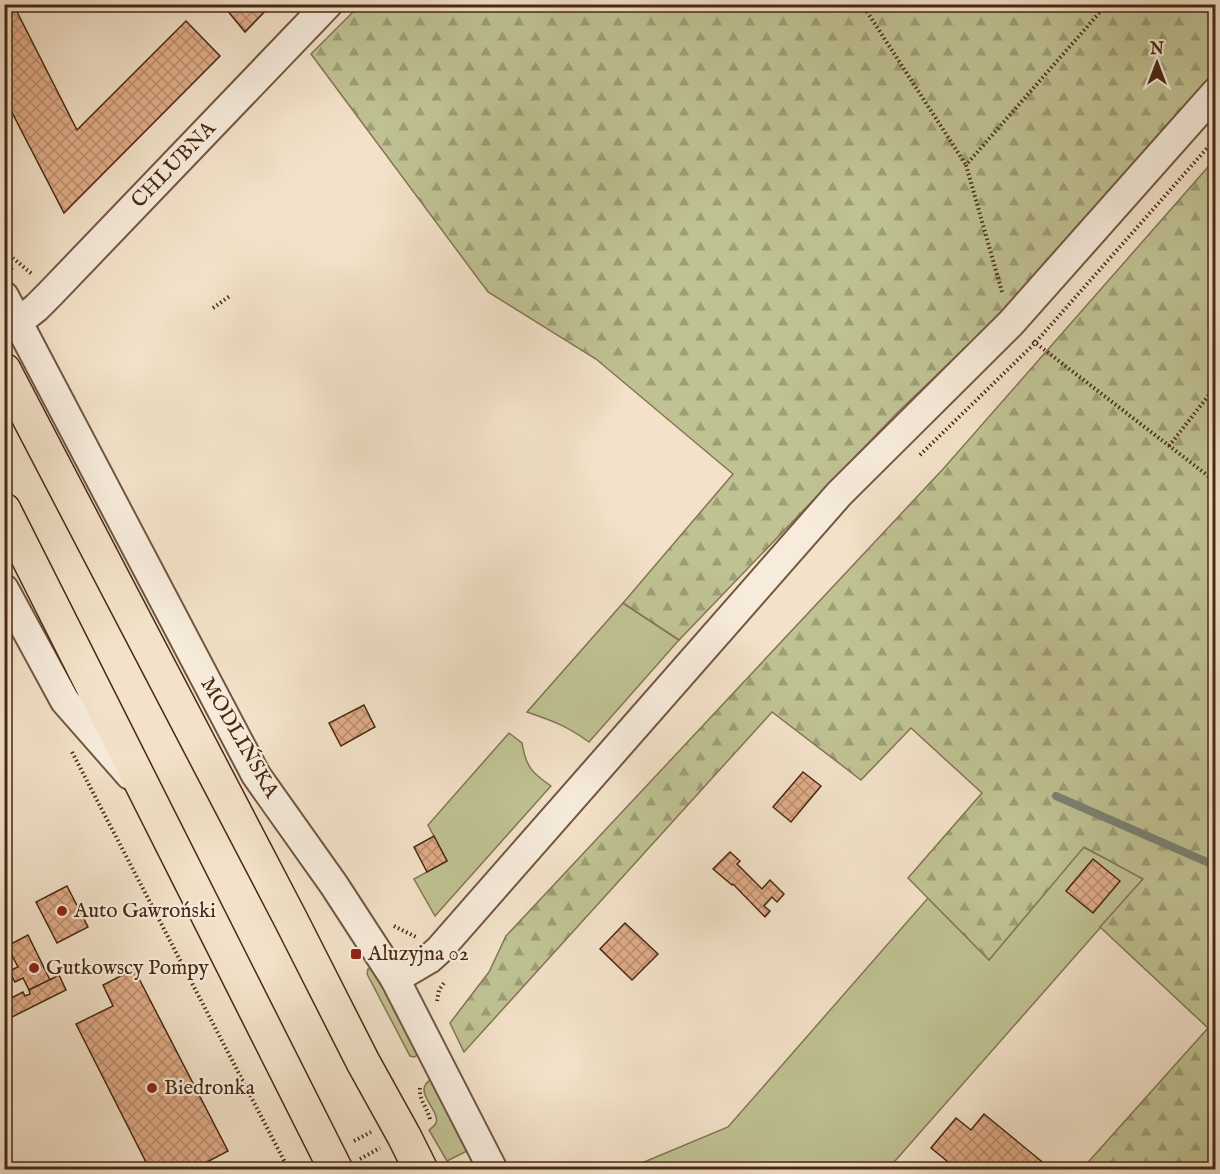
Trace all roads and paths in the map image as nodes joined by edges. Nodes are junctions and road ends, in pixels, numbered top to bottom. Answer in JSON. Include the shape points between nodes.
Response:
{"nodes":[{"id":1,"x":328,"y":4,"type":"edge"},
{"id":2,"x":862,"y":4,"type":"edge"},
{"id":3,"x":1107,"y":4,"type":"edge"},
{"id":4,"x":1215,"y":92,"type":"edge"},
{"id":5,"x":1215,"y":138,"type":"edge"},
{"id":6,"x":966,"y":165,"type":"junction"},
{"id":7,"x":4,"y":242,"type":"edge"},
{"id":8,"x":41,"y":282,"type":"dead end"},
{"id":9,"x":4,"y":296,"type":"edge"},
{"id":10,"x":230,"y":296,"type":"dead end"},
{"id":11,"x":213,"y":308,"type":"dead end"},
{"id":12,"x":18,"y":322,"type":"junction"},
{"id":13,"x":1011,"y":323,"type":"junction"},
{"id":14,"x":1035,"y":343,"type":"junction"},
{"id":15,"x":4,"y":370,"type":"edge"},
{"id":16,"x":1215,"y":386,"type":"edge"},
{"id":17,"x":1169,"y":447,"type":"junction"},
{"id":18,"x":916,"y":459,"type":"dead end"},
{"id":19,"x":1215,"y":482,"type":"edge"},
{"id":20,"x":4,"y":510,"type":"edge"},
{"id":21,"x":4,"y":589,"type":"edge"},
{"id":22,"x":67,"y":743,"type":"dead end"},
{"id":23,"x":147,"y":795,"type":"junction"},
{"id":24,"x":395,"y":980,"type":"junction"},
{"id":25,"x":384,"y":1146,"type":"dead end"},
{"id":26,"x":347,"y":1165,"type":"edge"},
{"id":27,"x":289,"y":1170,"type":"edge"},
{"id":28,"x":421,"y":1170,"type":"edge"},
{"id":29,"x":493,"y":1170,"type":"edge"}],
"edges":[{"from":1,"to":12,"type":"street","name":"CHLUBNA","via":[[50,294]]},
{"from":2,"to":6,"type":"path"},
{"from":3,"to":6,"type":"path"},
{"from":4,"to":13,"type":"street"},
{"from":5,"to":14,"type":"path"},
{"from":6,"to":13,"type":"path"},
{"from":7,"to":8,"type":"path","via":[[14,258]]},
{"from":9,"to":12,"type":"street","name":"MODLIŃSKA"},
{"from":10,"to":11,"type":"path"},
{"from":12,"to":24,"type":"street","name":"MODLIŃSKA","via":[[256,775]]},
{"from":13,"to":14,"type":"path"},
{"from":13,"to":24,"type":"street","via":[[839,494],[439,950]]},
{"from":14,"to":17,"type":"path"},
{"from":14,"to":18,"type":"path"},
{"from":15,"to":28,"type":"main road","name":"MODLIŃSKA"},
{"from":16,"to":17,"type":"path"},
{"from":17,"to":19,"type":"path"},
{"from":20,"to":23,"type":"main road"},
{"from":21,"to":23,"type":"street","via":[[65,700]]},
{"from":22,"to":27,"type":"path"},
{"from":23,"to":26,"type":"main road"},
{"from":24,"to":29,"type":"street","name":"MODLIŃSKA"},
{"from":25,"to":26,"type":"path"}]}
